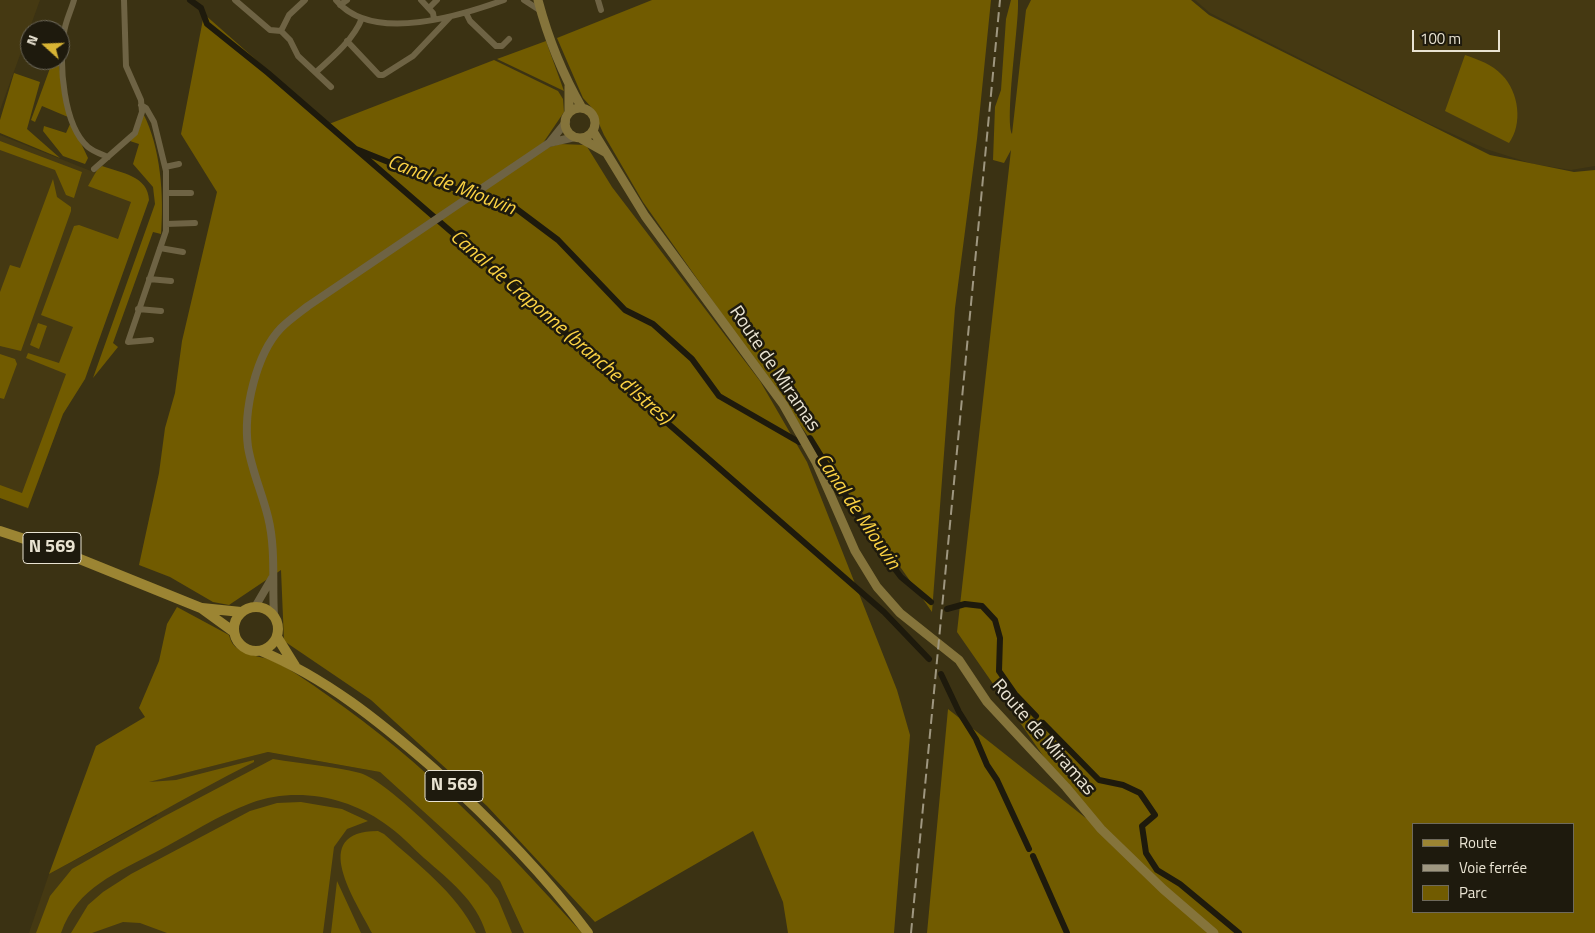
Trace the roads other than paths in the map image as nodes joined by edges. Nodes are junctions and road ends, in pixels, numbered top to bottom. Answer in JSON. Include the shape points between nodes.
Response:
{"nodes":[{"id":1,"x":74,"y":0,"type":"edge"},
{"id":2,"x":124,"y":0,"type":"edge"},
{"id":3,"x":235,"y":0,"type":"edge"},
{"id":4,"x":305,"y":0,"type":"edge"},
{"id":5,"x":347,"y":0,"type":"edge"},
{"id":6,"x":421,"y":0,"type":"edge"},
{"id":7,"x":437,"y":0,"type":"edge"},
{"id":8,"x":504,"y":0,"type":"edge"},
{"id":9,"x":524,"y":0,"type":"edge"},
{"id":10,"x":538,"y":0,"type":"edge"},
{"id":11,"x":598,"y":0,"type":"edge"},
{"id":12,"x":338,"y":2,"type":"edge"},
{"id":13,"x":429,"y":8,"type":"junction"},
{"id":14,"x":601,"y":10,"type":"dead end"},
{"id":15,"x":541,"y":11,"type":"junction"},
{"id":16,"x":466,"y":12,"type":"junction"},
{"id":17,"x":450,"y":16,"type":"junction"},
{"id":18,"x":362,"y":18,"type":"junction"},
{"id":19,"x":434,"y":19,"type":"junction"},
{"id":20,"x":281,"y":31,"type":"junction"},
{"id":21,"x":509,"y":39,"type":"dead end"},
{"id":22,"x":347,"y":41,"type":"junction"},
{"id":23,"x":316,"y":72,"type":"junction"},
{"id":24,"x":569,"y":85,"type":"junction"},
{"id":25,"x":331,"y":87,"type":"dead end"},
{"id":26,"x":142,"y":105,"type":"junction"},
{"id":27,"x":582,"y":108,"type":"junction"},
{"id":28,"x":567,"y":118,"type":"junction"},
{"id":29,"x":593,"y":131,"type":"junction"},
{"id":30,"x":578,"y":137,"type":"junction"},
{"id":31,"x":549,"y":143,"type":"junction"},
{"id":32,"x":605,"y":152,"type":"junction"},
{"id":33,"x":108,"y":157,"type":"junction"},
{"id":34,"x":179,"y":164,"type":"dead end"},
{"id":35,"x":165,"y":168,"type":"junction"},
{"id":36,"x":94,"y":169,"type":"dead end"},
{"id":37,"x":191,"y":192,"type":"dead end"},
{"id":38,"x":166,"y":193,"type":"junction"},
{"id":39,"x":195,"y":223,"type":"dead end"},
{"id":40,"x":166,"y":224,"type":"junction"},
{"id":41,"x":160,"y":248,"type":"junction"},
{"id":42,"x":183,"y":252,"type":"dead end"},
{"id":43,"x":149,"y":279,"type":"junction"},
{"id":44,"x":171,"y":281,"type":"dead end"},
{"id":45,"x":138,"y":309,"type":"junction"},
{"id":46,"x":161,"y":311,"type":"dead end"},
{"id":47,"x":151,"y":340,"type":"dead end"},
{"id":48,"x":0,"y":531,"type":"edge"},
{"id":49,"x":272,"y":578,"type":"junction"},
{"id":50,"x":255,"y":607,"type":"junction"},
{"id":51,"x":201,"y":608,"type":"junction"},
{"id":52,"x":242,"y":612,"type":"junction"},
{"id":53,"x":274,"y":616,"type":"junction"},
{"id":54,"x":234,"y":632,"type":"junction"},
{"id":55,"x":277,"y":637,"type":"junction"},
{"id":56,"x":261,"y":651,"type":"junction"},
{"id":57,"x":295,"y":666,"type":"junction"},
{"id":58,"x":588,"y":933,"type":"edge"},
{"id":59,"x":1214,"y":933,"type":"edge"}],
"edges":[{"from":1,"to":33,"type":"street","via":[[64,31],[65,91],[72,122],[86,145]]},
{"from":2,"to":26,"type":"street","via":[[126,66]]},
{"from":3,"to":20,"type":"street","via":[[270,30]]},
{"from":4,"to":20,"type":"street","via":[[289,15]]},
{"from":5,"to":12,"type":"street"},
{"from":6,"to":13,"type":"street"},
{"from":7,"to":13,"type":"street"},
{"from":8,"to":16,"type":"street"},
{"from":9,"to":15,"type":"street"},
{"from":10,"to":15,"type":"main road"},
{"from":11,"to":14,"type":"street"},
{"from":12,"to":18,"type":"street"},
{"from":13,"to":19,"type":"street"},
{"from":15,"to":24,"type":"main road"},
{"from":16,"to":17,"type":"street"},
{"from":16,"to":21,"type":"street","via":[[470,21],[496,46],[502,46]]},
{"from":17,"to":19,"type":"street"},
{"from":17,"to":22,"type":"street","via":[[413,56],[383,75],[379,75]]},
{"from":18,"to":19,"type":"street","via":[[397,23]]},
{"from":18,"to":22,"type":"street"},
{"from":20,"to":23,"type":"street","via":[[298,56]]},
{"from":22,"to":23,"type":"street"},
{"from":23,"to":25,"type":"street"},
{"from":24,"to":27,"type":"main road"},
{"from":24,"to":28,"type":"main road"},
{"from":26,"to":33,"type":"street","via":[[135,133]]},
{"from":26,"to":35,"type":"street","via":[[154,122]]},
{"from":27,"to":28,"type":"main road"},
{"from":27,"to":29,"type":"main road","via":[[594,116]]},
{"from":28,"to":30,"type":"main road","via":[[568,131]]},
{"from":28,"to":31,"type":"street"},
{"from":29,"to":30,"type":"main road","via":[[586,137]]},
{"from":29,"to":32,"type":"main road","name":"Route de Miramas"},
{"from":30,"to":31,"type":"street"},
{"from":30,"to":32,"type":"main road","name":"Route de Miramas"},
{"from":31,"to":49,"type":"street","via":[[434,218],[280,329],[263,357],[249,401],[248,445],[268,517],[274,552]]},
{"from":32,"to":59,"type":"main road","name":"Route de Miramas","via":[[645,216],[783,404],[816,462],[855,551],[877,587],[900,613],[959,660],[987,702],[1101,829]]},
{"from":33,"to":36,"type":"street"},
{"from":34,"to":35,"type":"street"},
{"from":35,"to":38,"type":"street"},
{"from":37,"to":38,"type":"street"},
{"from":38,"to":40,"type":"street"},
{"from":39,"to":40,"type":"street"},
{"from":40,"to":41,"type":"street"},
{"from":41,"to":42,"type":"street"},
{"from":41,"to":43,"type":"street"},
{"from":43,"to":44,"type":"street"},
{"from":43,"to":45,"type":"street"},
{"from":45,"to":46,"type":"street"},
{"from":45,"to":47,"type":"street","via":[[128,342]]},
{"from":48,"to":51,"type":"main road","number":"N 569","via":[[104,568]]},
{"from":49,"to":50,"type":"street"},
{"from":49,"to":53,"type":"street"},
{"from":50,"to":52,"type":"main road"},
{"from":50,"to":53,"type":"main road","via":[[269,610]]},
{"from":51,"to":52,"type":"main road","number":"N 569"},
{"from":51,"to":54,"type":"main road","number":"N 569"},
{"from":52,"to":54,"type":"main road","via":[[234,625]]},
{"from":53,"to":55,"type":"main road","via":[[279,629]]},
{"from":54,"to":56,"type":"main road","via":[[247,650]]},
{"from":55,"to":56,"type":"main road"},
{"from":55,"to":57,"type":"main road","number":"N 569"},
{"from":56,"to":57,"type":"main road","number":"N 569"},
{"from":57,"to":58,"type":"main road","number":"N 569","via":[[357,706],[467,798],[541,875]]}]}
